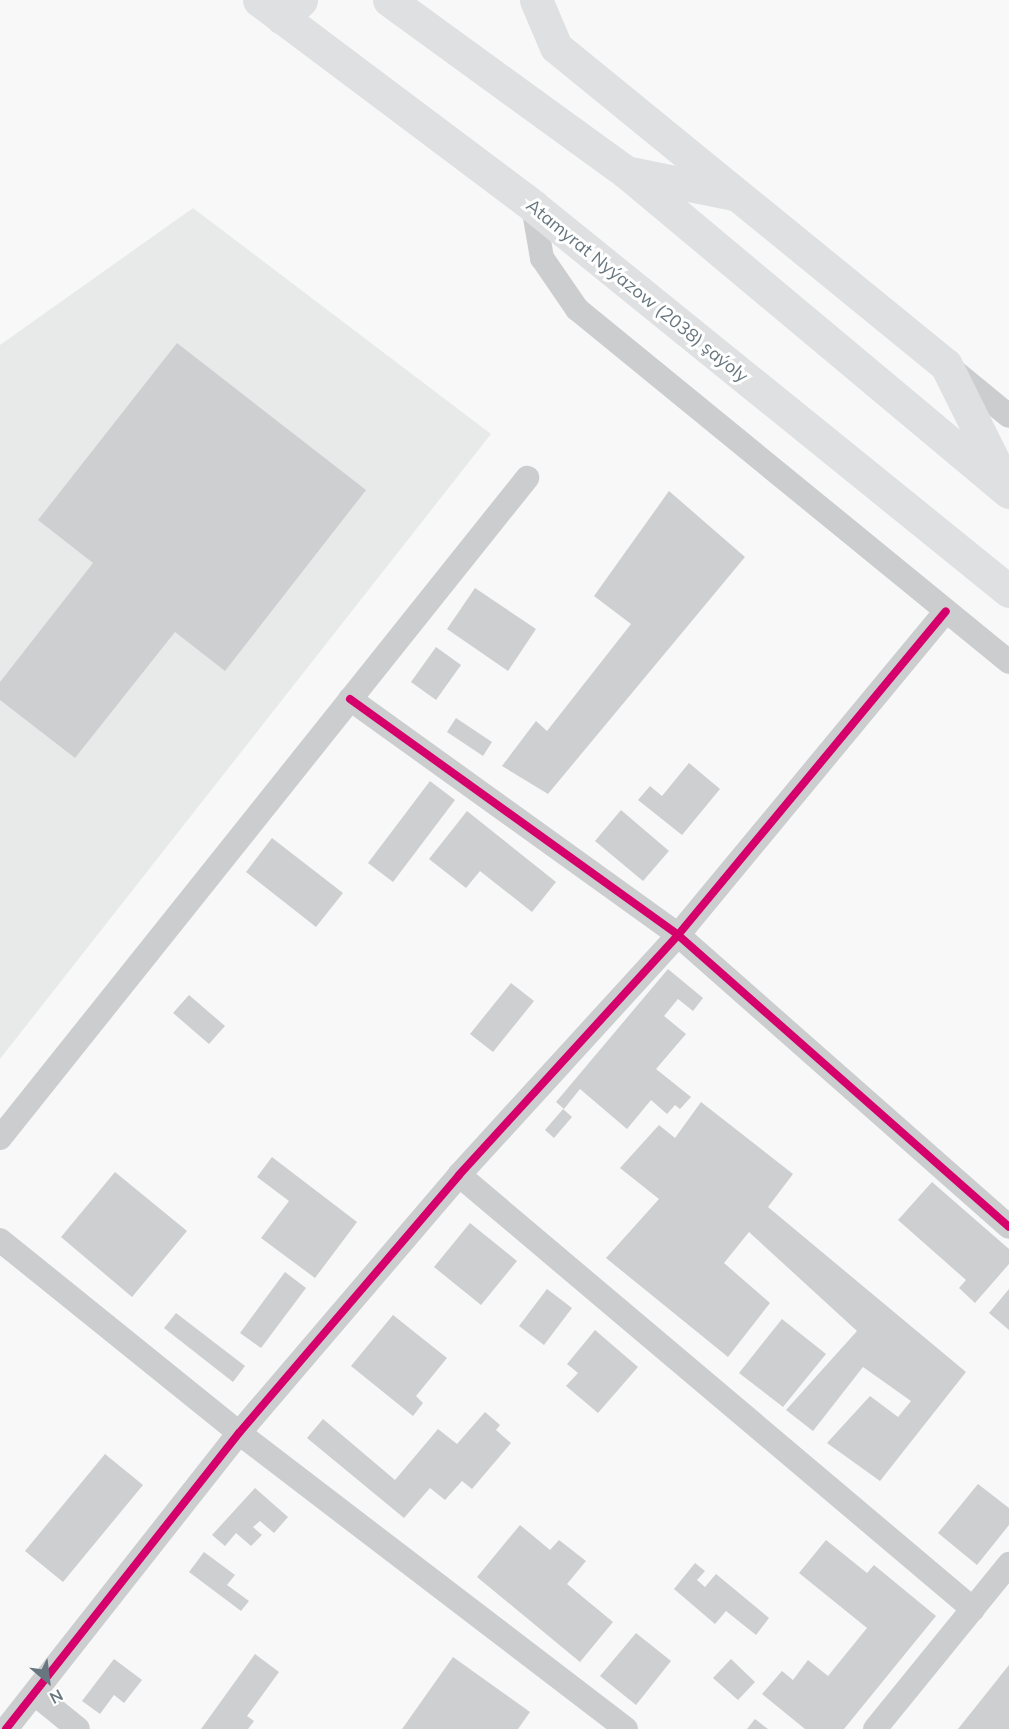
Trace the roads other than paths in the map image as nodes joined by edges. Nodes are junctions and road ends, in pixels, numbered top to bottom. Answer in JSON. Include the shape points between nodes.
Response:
{"nodes":[{"id":1,"x":389,"y":0,"type":"edge"},
{"id":2,"x":536,"y":0,"type":"edge"},
{"id":3,"x":281,"y":6,"type":"edge"},
{"id":4,"x":626,"y":172,"type":"junction"},
{"id":5,"x":737,"y":195,"type":"junction"},
{"id":6,"x":532,"y":206,"type":"junction"},
{"id":7,"x":946,"y":364,"type":"junction"},
{"id":8,"x":1009,"y":416,"type":"edge"},
{"id":9,"x":527,"y":478,"type":"dead end"},
{"id":10,"x":1009,"y":492,"type":"edge"},
{"id":11,"x":1009,"y":591,"type":"edge"},
{"id":12,"x":946,"y":611,"type":"junction"},
{"id":13,"x":1009,"y":662,"type":"edge"},
{"id":14,"x":350,"y":699,"type":"junction"},
{"id":15,"x":678,"y":935,"type":"junction"},
{"id":16,"x":0,"y":1138,"type":"edge"},
{"id":17,"x":459,"y":1176,"type":"junction"},
{"id":18,"x":1009,"y":1227,"type":"edge"},
{"id":19,"x":0,"y":1240,"type":"edge"},
{"id":20,"x":239,"y":1433,"type":"junction"},
{"id":21,"x":1009,"y":1564,"type":"edge"},
{"id":22,"x":972,"y":1609,"type":"junction"},
{"id":23,"x":35,"y":1694,"type":"junction"},
{"id":24,"x":6,"y":1729,"type":"edge"},
{"id":25,"x":78,"y":1729,"type":"edge"},
{"id":26,"x":626,"y":1729,"type":"edge"},
{"id":27,"x":875,"y":1729,"type":"edge"}],
"edges":[{"from":1,"to":4,"type":"main road"},
{"from":2,"to":5,"type":"main road","via":[[556,47]]},
{"from":3,"to":6,"type":"main road","name":"Atamyrat Nyýazow (2038) şaýoly"},
{"from":4,"to":5,"type":"main road"},
{"from":4,"to":10,"type":"main road"},
{"from":5,"to":7,"type":"main road"},
{"from":6,"to":11,"type":"main road","name":"Atamyrat Nyýazow (2038) şaýoly"},
{"from":6,"to":12,"type":"street","via":[[542,258],[577,309]]},
{"from":7,"to":8,"type":"street"},
{"from":7,"to":10,"type":"main road"},
{"from":9,"to":14,"type":"street"},
{"from":12,"to":13,"type":"street"},
{"from":12,"to":15,"type":"street"},
{"from":14,"to":15,"type":"street"},
{"from":14,"to":16,"type":"street"},
{"from":15,"to":17,"type":"street"},
{"from":15,"to":18,"type":"street"},
{"from":17,"to":20,"type":"street"},
{"from":17,"to":22,"type":"street"},
{"from":19,"to":20,"type":"street"},
{"from":20,"to":23,"type":"street"},
{"from":20,"to":26,"type":"street"},
{"from":21,"to":22,"type":"street"},
{"from":22,"to":27,"type":"street"},
{"from":23,"to":24,"type":"street"},
{"from":23,"to":25,"type":"street"}]}
